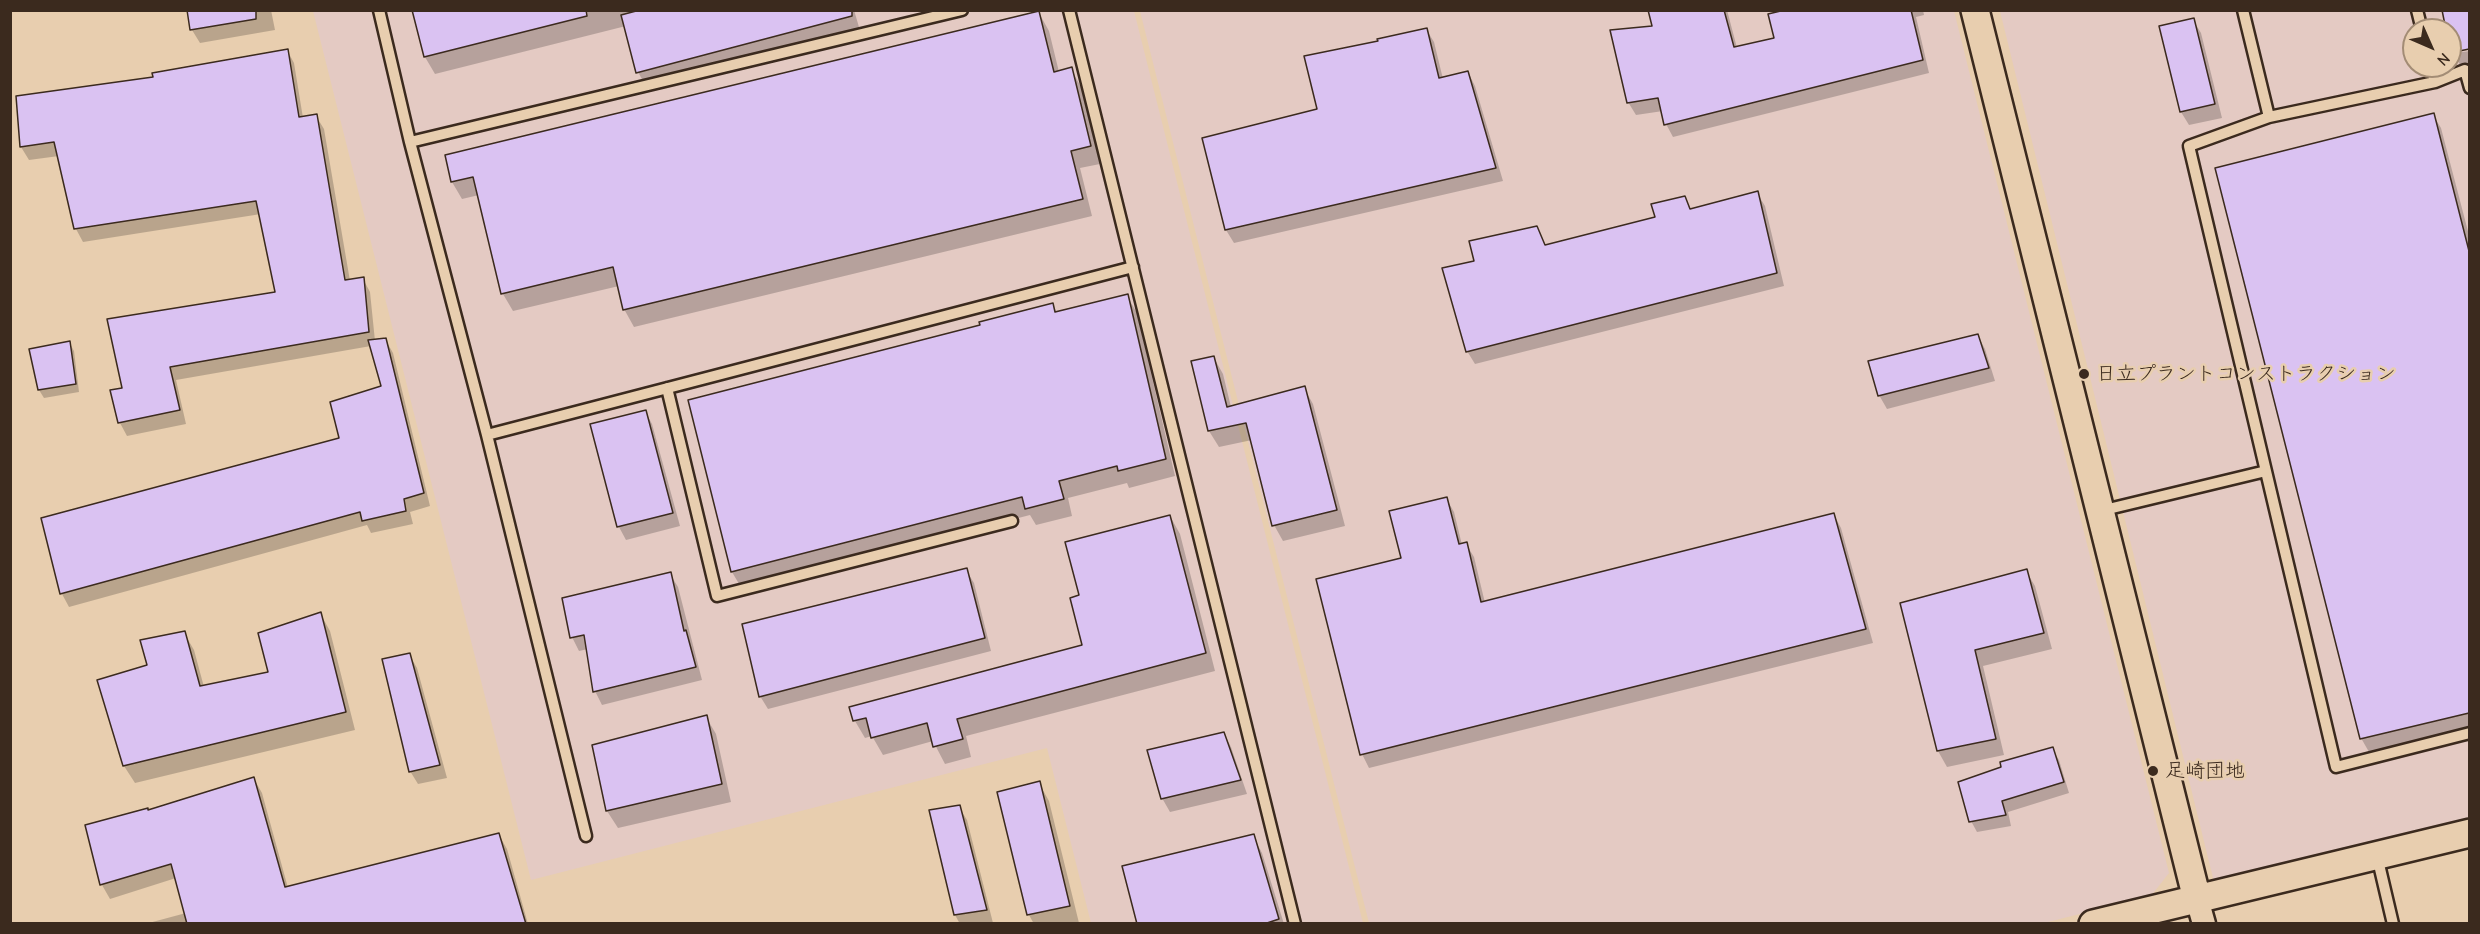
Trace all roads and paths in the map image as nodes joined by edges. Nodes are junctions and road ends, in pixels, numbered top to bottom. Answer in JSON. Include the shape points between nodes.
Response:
{"nodes":[{"id":1,"x":379,"y":10,"type":"edge"},
{"id":2,"x":962,"y":10,"type":"edge"},
{"id":3,"x":1069,"y":10,"type":"edge"},
{"id":4,"x":1975,"y":10,"type":"edge"},
{"id":5,"x":2243,"y":10,"type":"edge"},
{"id":6,"x":2433,"y":78,"type":"edge"},
{"id":7,"x":2434,"y":82,"type":"junction"},
{"id":8,"x":2469,"y":88,"type":"edge"},
{"id":9,"x":2269,"y":117,"type":"junction"},
{"id":10,"x":410,"y":142,"type":"junction"},
{"id":11,"x":1132,"y":267,"type":"junction"},
{"id":12,"x":667,"y":388,"type":"junction"},
{"id":13,"x":487,"y":435,"type":"junction"},
{"id":14,"x":2266,"y":471,"type":"junction"},
{"id":15,"x":2100,"y":511,"type":"junction"},
{"id":16,"x":1012,"y":521,"type":"dead end"},
{"id":17,"x":2469,"y":733,"type":"edge"},
{"id":18,"x":2469,"y":834,"type":"edge"},
{"id":19,"x":586,"y":836,"type":"dead end"},
{"id":20,"x":2377,"y":856,"type":"junction"},
{"id":21,"x":2201,"y":911,"type":"edge"},
{"id":22,"x":1295,"y":924,"type":"edge"},
{"id":23,"x":2093,"y":924,"type":"edge"},
{"id":24,"x":2393,"y":924,"type":"edge"}],
"edges":[{"from":1,"to":10,"type":"lane"},
{"from":2,"to":10,"type":"lane"},
{"from":3,"to":11,"type":"lane"},
{"from":4,"to":15,"type":"street"},
{"from":5,"to":9,"type":"lane"},
{"from":6,"to":7,"type":"lane"},
{"from":7,"to":8,"type":"lane","via":[[2465,70]]},
{"from":7,"to":9,"type":"lane"},
{"from":9,"to":14,"type":"lane","via":[[2189,146]]},
{"from":10,"to":13,"type":"lane"},
{"from":11,"to":12,"type":"lane"},
{"from":11,"to":22,"type":"lane"},
{"from":12,"to":13,"type":"lane"},
{"from":12,"to":16,"type":"lane","via":[[717,596]]},
{"from":13,"to":19,"type":"lane"},
{"from":14,"to":15,"type":"lane"},
{"from":14,"to":17,"type":"lane","via":[[2336,767]]},
{"from":15,"to":21,"type":"street"},
{"from":18,"to":20,"type":"street"},
{"from":20,"to":21,"type":"street"},
{"from":20,"to":24,"type":"lane"},
{"from":21,"to":23,"type":"street"}]}
